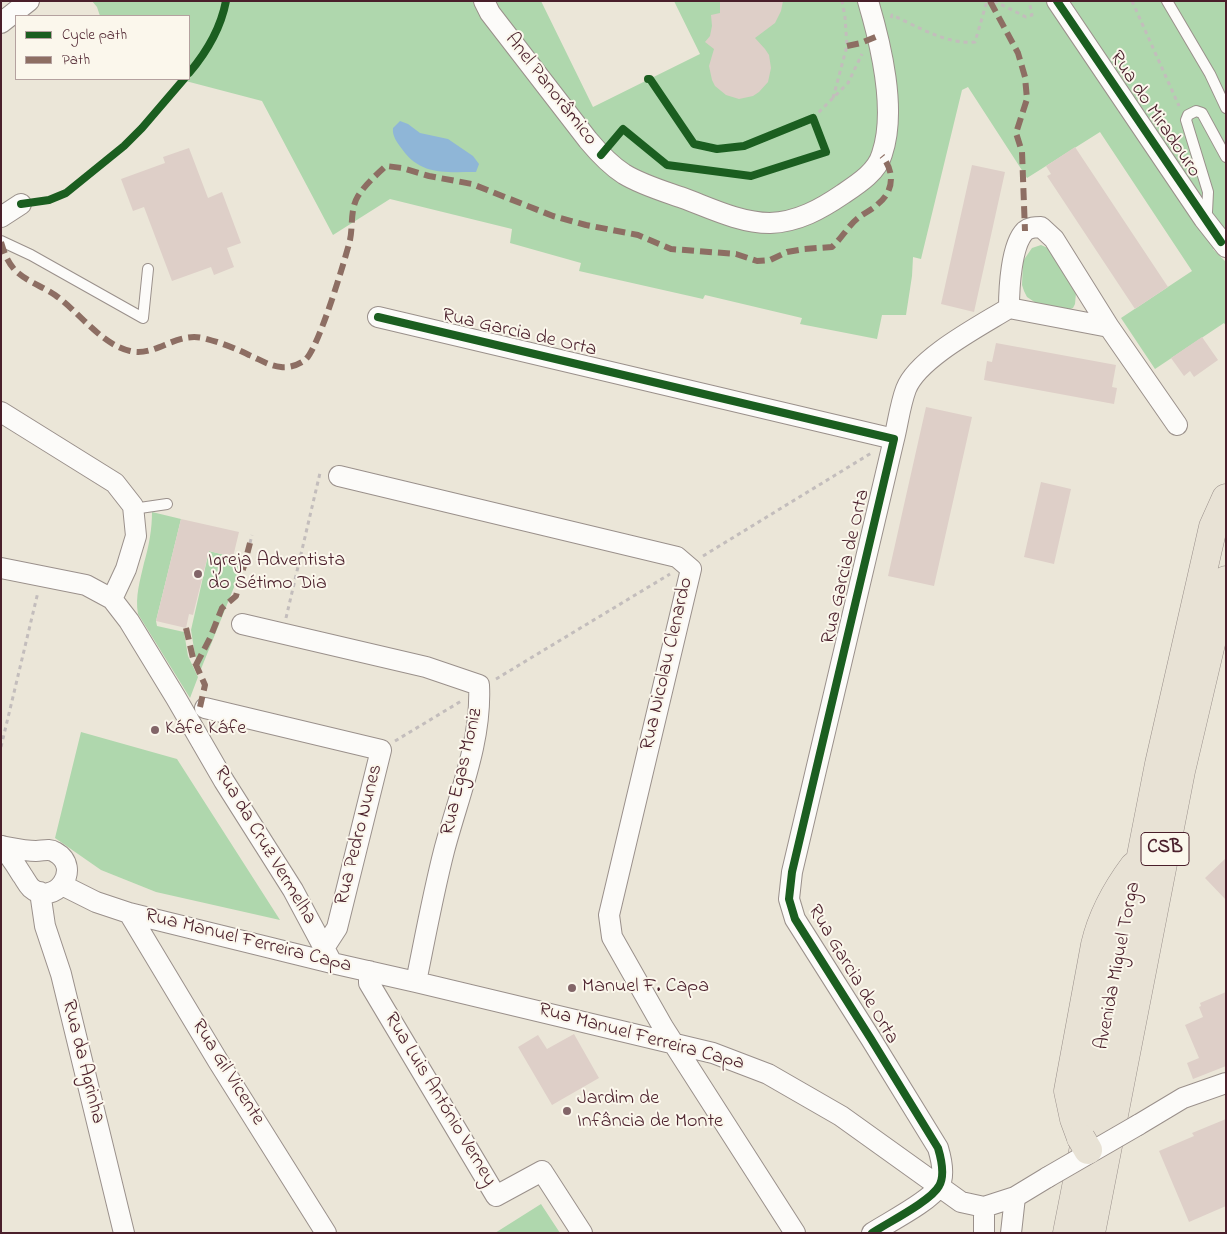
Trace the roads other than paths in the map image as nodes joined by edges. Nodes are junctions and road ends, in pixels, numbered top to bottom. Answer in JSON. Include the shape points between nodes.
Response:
{"nodes":[{"id":1,"x":29,"y":1,"type":"edge"},
{"id":2,"x":484,"y":1,"type":"edge"},
{"id":3,"x":868,"y":1,"type":"edge"},
{"id":4,"x":1057,"y":1,"type":"edge"},
{"id":5,"x":1167,"y":1,"type":"edge"},
{"id":6,"x":1,"y":24,"type":"edge"},
{"id":7,"x":1226,"y":108,"type":"edge"},
{"id":8,"x":1226,"y":157,"type":"edge"},
{"id":9,"x":21,"y":204,"type":"dead end"},
{"id":10,"x":1,"y":217,"type":"edge"},
{"id":11,"x":1204,"y":219,"type":"junction"},
{"id":12,"x":1,"y":241,"type":"edge"},
{"id":13,"x":1226,"y":247,"type":"edge"},
{"id":14,"x":148,"y":268,"type":"dead end"},
{"id":15,"x":1009,"y":308,"type":"junction"},
{"id":16,"x":378,"y":317,"type":"dead end"},
{"id":17,"x":1110,"y":327,"type":"junction"},
{"id":18,"x":1,"y":412,"type":"edge"},
{"id":19,"x":1177,"y":425,"type":"dead end"},
{"id":20,"x":894,"y":438,"type":"junction"},
{"id":21,"x":339,"y":476,"type":"road end"},
{"id":22,"x":1225,"y":497,"type":"edge"},
{"id":23,"x":167,"y":504,"type":"dead end"},
{"id":24,"x":133,"y":509,"type":"junction"},
{"id":25,"x":1,"y":568,"type":"edge"},
{"id":26,"x":1226,"y":580,"type":"edge"},
{"id":27,"x":112,"y":599,"type":"junction"},
{"id":28,"x":242,"y":624,"type":"dead end"},
{"id":29,"x":205,"y":708,"type":"dead end"},
{"id":30,"x":1,"y":846,"type":"edge"},
{"id":31,"x":37,"y":851,"type":"junction"},
{"id":32,"x":1141,"y":857,"type":"junction"},
{"id":33,"x":24,"y":878,"type":"junction"},
{"id":34,"x":62,"y":885,"type":"junction"},
{"id":35,"x":40,"y":892,"type":"junction"},
{"id":36,"x":129,"y":913,"type":"junction"},
{"id":37,"x":328,"y":956,"type":"junction"},
{"id":38,"x":369,"y":971,"type":"junction"},
{"id":39,"x":416,"y":982,"type":"junction"},
{"id":40,"x":675,"y":1044,"type":"junction"},
{"id":41,"x":1226,"y":1083,"type":"edge"},
{"id":42,"x":1086,"y":1147,"type":"junction"},
{"id":43,"x":939,"y":1186,"type":"junction"},
{"id":44,"x":1015,"y":1197,"type":"junction"},
{"id":45,"x":984,"y":1207,"type":"junction"},
{"id":46,"x":124,"y":1233,"type":"edge"},
{"id":47,"x":326,"y":1233,"type":"edge"},
{"id":48,"x":582,"y":1233,"type":"edge"},
{"id":49,"x":795,"y":1233,"type":"edge"},
{"id":50,"x":872,"y":1233,"type":"edge"},
{"id":51,"x":984,"y":1233,"type":"edge"},
{"id":52,"x":1012,"y":1233,"type":"edge"},
{"id":53,"x":1067,"y":1233,"type":"edge"},
{"id":54,"x":1091,"y":1233,"type":"edge"}],
"edges":[{"from":1,"to":6,"type":"street"},
{"from":2,"to":3,"type":"street","name":"Anel Panorâmico","via":[[588,140],[623,173],[642,184],[722,212],[751,221],[770,222],[812,213],[860,183],[882,156],[887,98],[878,36]]},
{"from":4,"to":11,"type":"street","name":"Rua do Miradouro"},
{"from":5,"to":7,"type":"lane"},
{"from":8,"to":11,"type":"lane","via":[[1202,113],[1188,114],[1186,120],[1208,192]]},
{"from":9,"to":10,"type":"street"},
{"from":11,"to":13,"type":"street","name":"Rua do Miradouro"},
{"from":12,"to":14,"type":"lane","via":[[143,318]]},
{"from":15,"to":17,"type":"street"},
{"from":15,"to":17,"type":"street","via":[[1011,268],[1020,240],[1025,231],[1040,227],[1054,239]]},
{"from":15,"to":20,"type":"street","via":[[933,356],[918,370],[906,388]]},
{"from":16,"to":20,"type":"street","name":"Rua Garcia de Orta"},
{"from":17,"to":19,"type":"street"},
{"from":18,"to":24,"type":"street","via":[[115,483]]},
{"from":20,"to":43,"type":"street","name":"Rua Garcia de Orta","via":[[792,872],[789,899],[795,918],[938,1148],[942,1162]]},
{"from":21,"to":40,"type":"street","name":"Rua Nicolau Clenardo","via":[[677,557],[688,567],[609,915],[612,937]]},
{"from":22,"to":32,"type":"highway","name":"Avenida Miguel Torga","number":"CSB","via":[[1208,548]]},
{"from":23,"to":24,"type":"lane"},
{"from":24,"to":27,"type":"street","via":[[136,536]]},
{"from":25,"to":27,"type":"street","name":"Rua da Cruz Vermelha","via":[[86,585]]},
{"from":26,"to":54,"type":"highway","name":"Avenida Miguel Torga","number":"CSB","via":[[1181,772]]},
{"from":27,"to":37,"type":"street","name":"Rua da Cruz Vermelha","via":[[129,621],[293,890]]},
{"from":28,"to":39,"type":"street","name":"Rua Egas Moniz","via":[[426,666],[479,685],[480,709],[467,772],[444,851]]},
{"from":29,"to":37,"type":"street","name":"Rua Pedro Nunes","via":[[381,750]]},
{"from":30,"to":31,"type":"street"},
{"from":30,"to":33,"type":"street"},
{"from":31,"to":33,"type":"street","via":[[25,863]]},
{"from":31,"to":34,"type":"street","via":[[53,851],[62,857],[67,873]]},
{"from":32,"to":42,"type":"highway","via":[[1110,902],[1095,945],[1068,1091],[1074,1120]]},
{"from":32,"to":53,"type":"highway","name":"Avenida Miguel Torga","number":"CSB"},
{"from":33,"to":35,"type":"street","via":[[31,888]]},
{"from":34,"to":35,"type":"street","via":[[49,893]]},
{"from":34,"to":36,"type":"street","name":"Rua Manuel Ferreira Capa","via":[[96,902]]},
{"from":35,"to":46,"type":"street","name":"Rua da Agrinha"},
{"from":36,"to":37,"type":"street","name":"Rua Manuel Ferreira Capa"},
{"from":36,"to":47,"type":"street","name":"Rua Gil Vicente"},
{"from":37,"to":38,"type":"street","name":"Rua Manuel Ferreira Capa"},
{"from":38,"to":39,"type":"street","name":"Rua Manuel Ferreira Capa"},
{"from":38,"to":48,"type":"street","name":"Rua Luis António Verney","via":[[369,983],[496,1196],[542,1171]]},
{"from":39,"to":40,"type":"street","name":"Rua Manuel Ferreira Capa"},
{"from":40,"to":43,"type":"street","name":"Rua Manuel Ferreira Capa","via":[[713,1053],[768,1074],[841,1116]]},
{"from":40,"to":49,"type":"street","name":"Rua Nicolau Clenardo"},
{"from":41,"to":42,"type":"street","bridge":true,"via":[[1183,1098],[1138,1125]]},
{"from":42,"to":44,"type":"street","bridge":true,"via":[[1048,1177]]},
{"from":43,"to":45,"type":"street","name":"Rua Manuel Ferreira Capa","via":[[961,1202]]},
{"from":43,"to":50,"type":"street","via":[[927,1199]]},
{"from":44,"to":45,"type":"street"},
{"from":44,"to":52,"type":"street"},
{"from":45,"to":51,"type":"street"}]}
